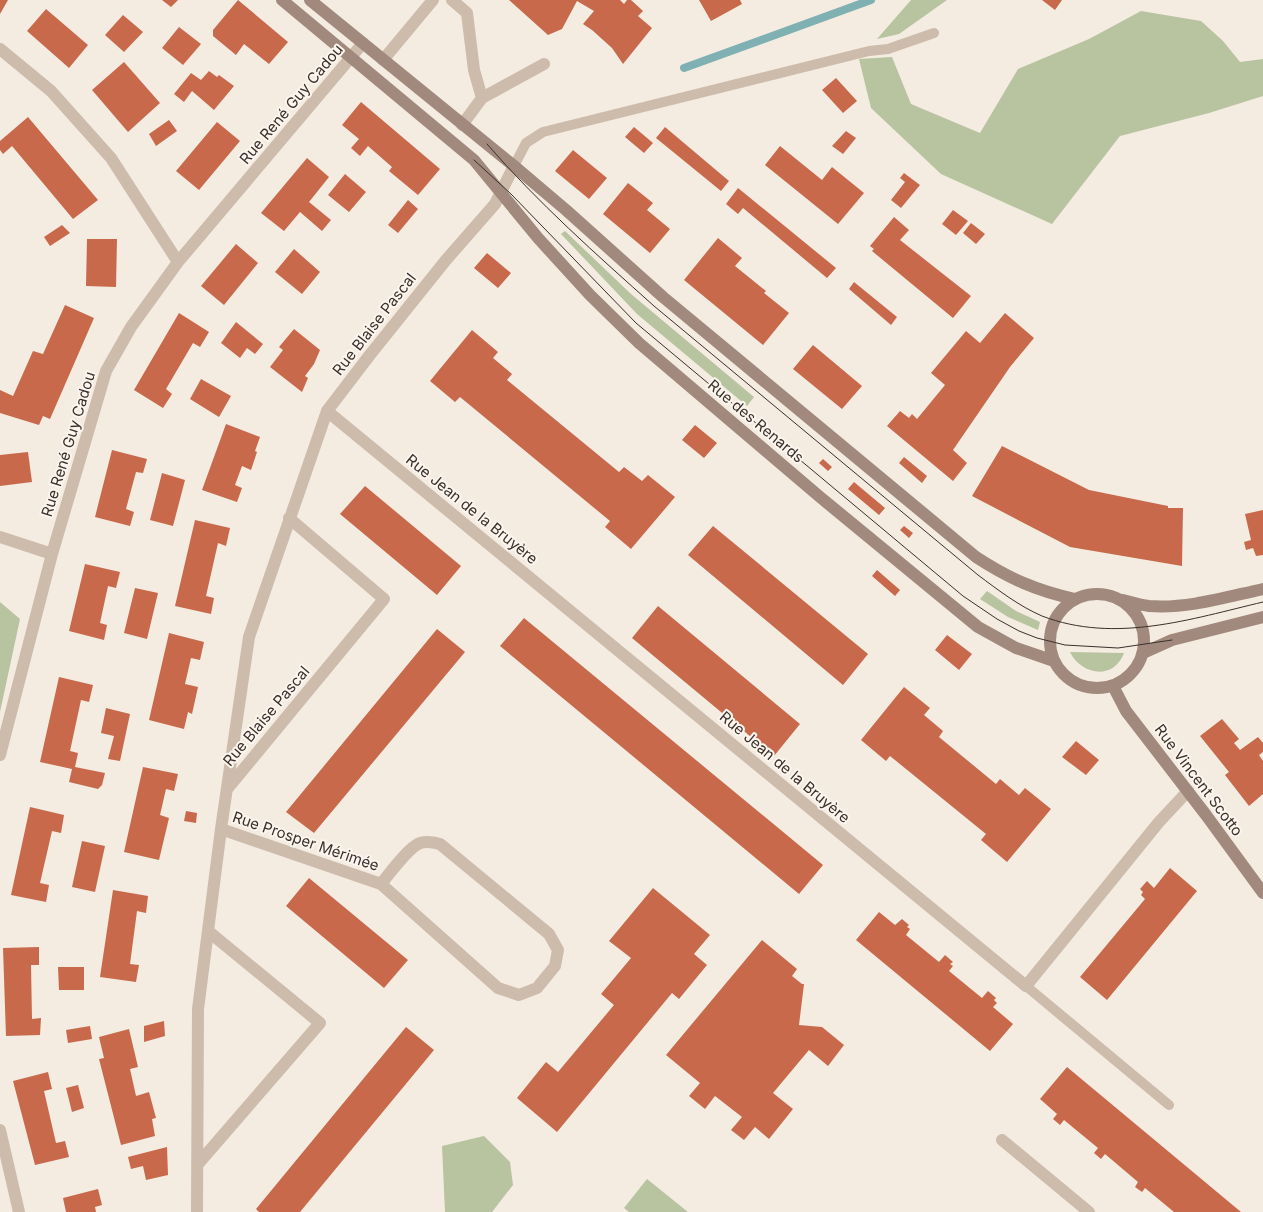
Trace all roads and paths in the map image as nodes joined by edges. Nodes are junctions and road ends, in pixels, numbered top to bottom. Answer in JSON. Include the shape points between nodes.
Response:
{"nodes":[{"id":1,"x":310,"y":0,"type":"edge"},
{"id":2,"x":432,"y":0,"type":"edge"},
{"id":3,"x":452,"y":0,"type":"edge"},
{"id":4,"x":287,"y":2,"type":"edge"},
{"id":5,"x":934,"y":33,"type":"dead end"},
{"id":6,"x":363,"y":43,"type":"junction"},
{"id":7,"x":0,"y":49,"type":"edge"},
{"id":8,"x":351,"y":57,"type":"junction"},
{"id":9,"x":382,"y":60,"type":"junction"},
{"id":10,"x":544,"y":64,"type":"dead end"},
{"id":11,"x":482,"y":98,"type":"junction"},
{"id":12,"x":462,"y":125,"type":"junction"},
{"id":13,"x":514,"y":166,"type":"junction"},
{"id":14,"x":500,"y":194,"type":"junction"},
{"id":15,"x":178,"y":262,"type":"junction"},
{"id":16,"x":327,"y":411,"type":"junction"},
{"id":17,"x":289,"y":518,"type":"junction"},
{"id":18,"x":0,"y":537,"type":"edge"},
{"id":19,"x":52,"y":554,"type":"junction"},
{"id":20,"x":1263,"y":589,"type":"edge"},
{"id":21,"x":1075,"y":599,"type":"junction"},
{"id":22,"x":1120,"y":600,"type":"junction"},
{"id":23,"x":1263,"y":617,"type":"edge"},
{"id":24,"x":1143,"y":653,"type":"junction"},
{"id":25,"x":1054,"y":662,"type":"junction"},
{"id":26,"x":1113,"y":686,"type":"junction"},
{"id":27,"x":0,"y":755,"type":"edge"},
{"id":28,"x":228,"y":789,"type":"junction"},
{"id":29,"x":1188,"y":791,"type":"junction"},
{"id":30,"x":221,"y":829,"type":"junction"},
{"id":31,"x":380,"y":884,"type":"junction"},
{"id":32,"x":1263,"y":893,"type":"edge"},
{"id":33,"x":208,"y":931,"type":"junction"},
{"id":34,"x":1026,"y":986,"type":"junction"},
{"id":35,"x":1169,"y":1104,"type":"dead end"},
{"id":36,"x":0,"y":1130,"type":"edge"},
{"id":37,"x":1002,"y":1140,"type":"dead end"},
{"id":38,"x":198,"y":1164,"type":"junction"},
{"id":39,"x":19,"y":1212,"type":"edge"},
{"id":40,"x":198,"y":1212,"type":"edge"},
{"id":41,"x":1088,"y":1212,"type":"edge"}],
"edges":[{"from":1,"to":6,"type":"street"},
{"from":2,"to":9,"type":"street"},
{"from":3,"to":11,"type":"street","via":[[467,13],[474,70]]},
{"from":4,"to":8,"type":"street","name":"Rue des Renards"},
{"from":5,"to":13,"type":"lane","via":[[888,49],[869,51],[544,132],[526,143]]},
{"from":6,"to":8,"type":"street","name":"Rue René Guy Cadou"},
{"from":6,"to":9,"type":"street"},
{"from":7,"to":15,"type":"street","via":[[51,91],[111,158]]},
{"from":8,"to":14,"type":"street","name":"Rue des Renards","via":[[474,160]]},
{"from":8,"to":15,"type":"street","name":"Rue René Guy Cadou"},
{"from":9,"to":12,"type":"street"},
{"from":10,"to":11,"type":"street"},
{"from":11,"to":12,"type":"street"},
{"from":12,"to":13,"type":"street"},
{"from":13,"to":14,"type":"street","name":"Rue Blaise Pascal"},
{"from":13,"to":21,"type":"street","via":[[663,297],[976,557],[1015,580]]},
{"from":14,"to":16,"type":"street","name":"Rue Blaise Pascal"},
{"from":14,"to":25,"type":"street","name":"Rue des Renards","via":[[590,295],[639,343],[820,497],[978,626],[1016,648]]},
{"from":15,"to":19,"type":"street","name":"Rue René Guy Cadou","via":[[131,327],[106,371]]},
{"from":16,"to":17,"type":"street","name":"Rue Blaise Pascal"},
{"from":16,"to":34,"type":"street","name":"Rue Jean de la Bruyère"},
{"from":17,"to":28,"type":"street","name":"Rue Blaise Pascal","via":[[249,636]]},
{"from":17,"to":28,"type":"street","name":"Rue Blaise Pascal","via":[[384,599]]},
{"from":18,"to":19,"type":"street"},
{"from":19,"to":27,"type":"street","name":"Rue René Guy Cadou"},
{"from":20,"to":22,"type":"street","via":[[1164,606]]},
{"from":21,"to":22,"type":"street","via":[[1098,594]]},
{"from":21,"to":25,"type":"street","via":[[1060,612],[1053,624],[1050,644]]},
{"from":22,"to":24,"type":"street","via":[[1139,619],[1144,637]]},
{"from":23,"to":24,"type":"street","via":[[1172,640]]},
{"from":24,"to":26,"type":"street","via":[[1130,676]]},
{"from":25,"to":26,"type":"street","via":[[1065,676],[1080,686]]},
{"from":26,"to":29,"type":"street","name":"Rue Vincent Scotto","via":[[1126,712]]},
{"from":28,"to":30,"type":"street","name":"Rue Blaise Pascal"},
{"from":29,"to":32,"type":"street","name":"Rue Vincent Scotto"},
{"from":29,"to":34,"type":"street"},
{"from":30,"to":31,"type":"street","name":"Rue Prosper Mérimée"},
{"from":30,"to":33,"type":"street","name":"Rue Blaise Pascal"},
{"from":31,"to":31,"type":"street","name":"Rue Prosper Mérimée","via":[[498,988],[518,995],[537,988],[555,966],[558,950],[549,934],[440,844],[419,844]]},
{"from":33,"to":38,"type":"street","name":"Rue Blaise Pascal","via":[[198,1009]]},
{"from":33,"to":38,"type":"street","via":[[320,1023]]},
{"from":34,"to":35,"type":"lane"},
{"from":36,"to":39,"type":"street"},
{"from":37,"to":41,"type":"street"},
{"from":38,"to":40,"type":"street","name":"Rue Blaise Pascal"}]}
